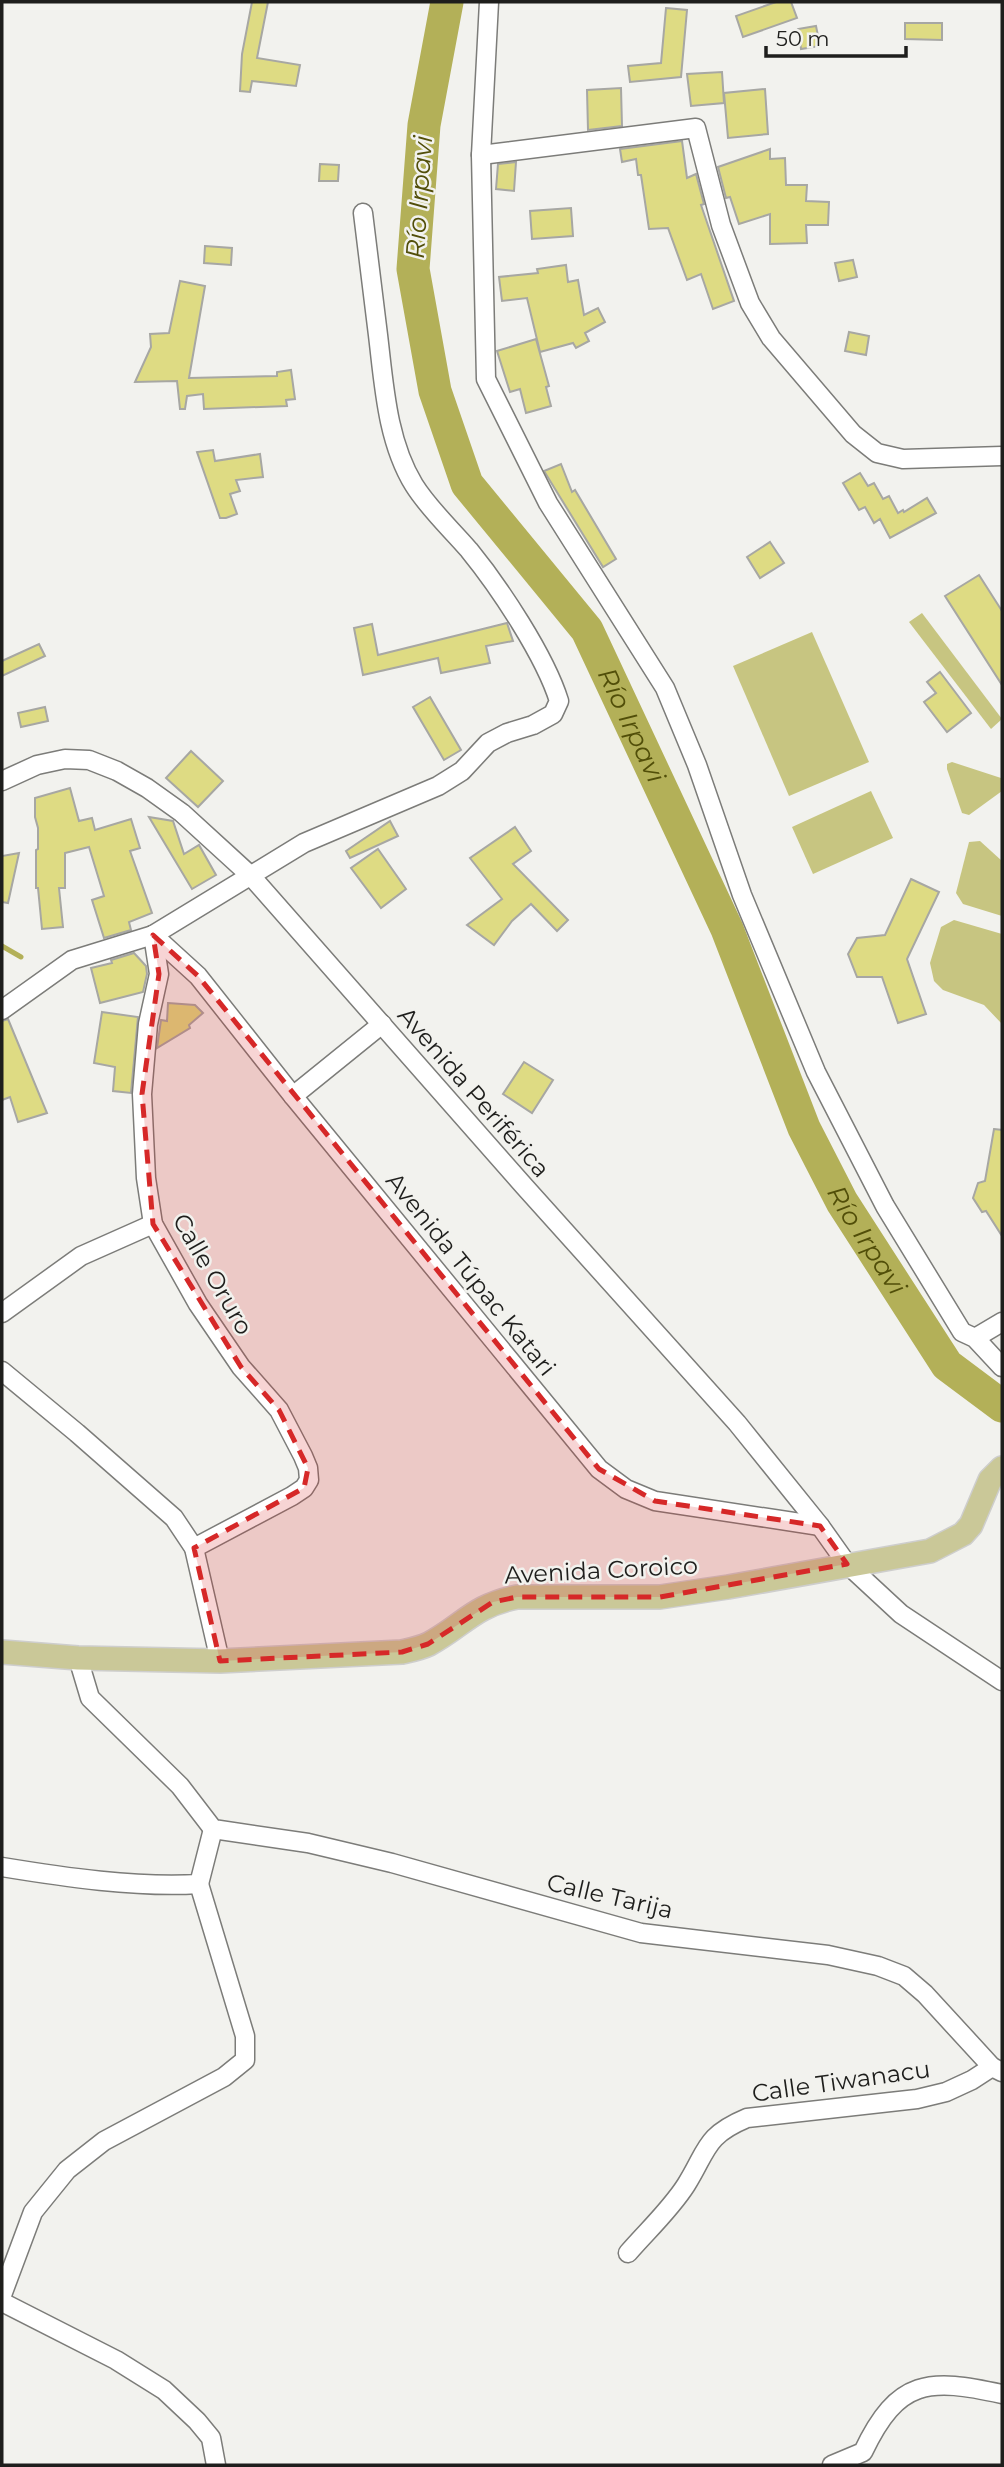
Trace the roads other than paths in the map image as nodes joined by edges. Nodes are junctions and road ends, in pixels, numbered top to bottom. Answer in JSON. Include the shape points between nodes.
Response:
{"nodes":[{"id":1,"x":489,"y":2,"type":"edge"},
{"id":2,"x":481,"y":155,"type":"junction"},
{"id":3,"x":363,"y":213,"type":"dead end"},
{"id":4,"x":1002,"y":456,"type":"edge"},
{"id":5,"x":2,"y":781,"type":"edge"},
{"id":6,"x":251,"y":876,"type":"junction"},
{"id":7,"x":153,"y":935,"type":"junction"},
{"id":8,"x":2,"y":1010,"type":"edge"},
{"id":9,"x":382,"y":1024,"type":"junction"},
{"id":10,"x":293,"y":1096,"type":"junction"},
{"id":11,"x":153,"y":1224,"type":"junction"},
{"id":12,"x":2,"y":1313,"type":"edge"},
{"id":13,"x":1002,"y":1322,"type":"edge"},
{"id":14,"x":975,"y":1338,"type":"junction"},
{"id":15,"x":1002,"y":1367,"type":"edge"},
{"id":16,"x":2,"y":1371,"type":"edge"},
{"id":17,"x":1002,"y":1468,"type":"edge"},
{"id":18,"x":820,"y":1526,"type":"junction"},
{"id":19,"x":194,"y":1548,"type":"junction"},
{"id":20,"x":847,"y":1564,"type":"junction"},
{"id":21,"x":2,"y":1653,"type":"edge"},
{"id":22,"x":78,"y":1658,"type":"junction"},
{"id":23,"x":220,"y":1661,"type":"junction"},
{"id":24,"x":1002,"y":1681,"type":"edge"},
{"id":25,"x":213,"y":1829,"type":"junction"},
{"id":26,"x":2,"y":1867,"type":"edge"},
{"id":27,"x":200,"y":1884,"type":"junction"},
{"id":28,"x":997,"y":2070,"type":"edge"},
{"id":29,"x":628,"y":2253,"type":"dead end"},
{"id":30,"x":2,"y":2295,"type":"edge"},
{"id":31,"x":2,"y":2302,"type":"edge"},
{"id":32,"x":1002,"y":2393,"type":"edge"},
{"id":33,"x":869,"y":2459,"type":"edge"},
{"id":34,"x":216,"y":2465,"type":"edge"},
{"id":35,"x":832,"y":2465,"type":"edge"}],
"edges":[{"from":1,"to":2,"type":"street"},
{"from":2,"to":4,"type":"street","via":[[696,128],[721,225],[750,303],[771,338],[853,434],[877,453],[903,459]]},
{"from":2,"to":14,"type":"street","via":[[486,379],[548,503],[665,688],[697,765],[741,895],[816,1072],[885,1206],[962,1332]]},
{"from":3,"to":6,"type":"street","via":[[385,394],[405,466],[426,502],[490,577],[540,657],[559,701],[553,714],[488,743],[463,771],[438,786],[304,843]]},
{"from":5,"to":6,"type":"street","name":"Avenida Periférica","via":[[37,765],[65,759],[117,771],[182,813]]},
{"from":6,"to":7,"type":"street"},
{"from":6,"to":9,"type":"street","name":"Avenida Periférica"},
{"from":7,"to":8,"type":"street","via":[[72,960]]},
{"from":7,"to":10,"type":"street","name":"Avenida Túpac Katari","via":[[198,976]]},
{"from":7,"to":11,"type":"street","name":"Calle Oruro","via":[[159,974],[148,1024],[142,1094]]},
{"from":9,"to":10,"type":"street"},
{"from":9,"to":18,"type":"street","name":"Avenida Periférica","via":[[737,1423]]},
{"from":10,"to":18,"type":"street","name":"Avenida Túpac Katari","via":[[599,1469],[626,1489],[655,1501]]},
{"from":11,"to":12,"type":"street","via":[[82,1256]]},
{"from":11,"to":19,"type":"street","name":"Calle Oruro","via":[[198,1304],[241,1367],[279,1410],[309,1468],[304,1488]]},
{"from":13,"to":14,"type":"street"},
{"from":14,"to":15,"type":"street"},
{"from":16,"to":19,"type":"street","via":[[174,1518]]},
{"from":17,"to":20,"type":"main road","name":"Avenida Coroico","via":[[990,1480],[971,1525],[953,1541],[930,1550]]},
{"from":18,"to":20,"type":"street","name":"Avenida Periférica"},
{"from":19,"to":23,"type":"street"},
{"from":20,"to":23,"type":"main road","name":"Avenida Coroico","via":[[660,1597],[517,1597],[493,1602],[428,1644],[402,1652]]},
{"from":20,"to":24,"type":"street","name":"Avenida Periférica","via":[[901,1614]]},
{"from":21,"to":22,"type":"main road","name":"Avenida Coroico"},
{"from":22,"to":23,"type":"main road","name":"Avenida Coroico"},
{"from":22,"to":25,"type":"street","via":[[90,1698],[180,1786]]},
{"from":25,"to":27,"type":"street"},
{"from":25,"to":28,"type":"street","name":"Calle Tarija","via":[[308,1843],[380,1860],[641,1933],[828,1955],[878,1966],[904,1976],[925,1994]]},
{"from":26,"to":27,"type":"street","via":[[96,1879]]},
{"from":27,"to":30,"type":"street","via":[[245,2036],[245,2060],[224,2077],[104,2141],[66,2170],[33,2213]]},
{"from":28,"to":29,"type":"street","name":"Calle Tiwanacu","via":[[917,2099],[747,2118],[724,2127],[708,2144],[669,2207]]},
{"from":31,"to":34,"type":"street","via":[[164,2390],[211,2438]]},
{"from":32,"to":33,"type":"street","via":[[956,2384],[928,2385],[905,2395],[871,2435]]},
{"from":33,"to":35,"type":"street"}]}
